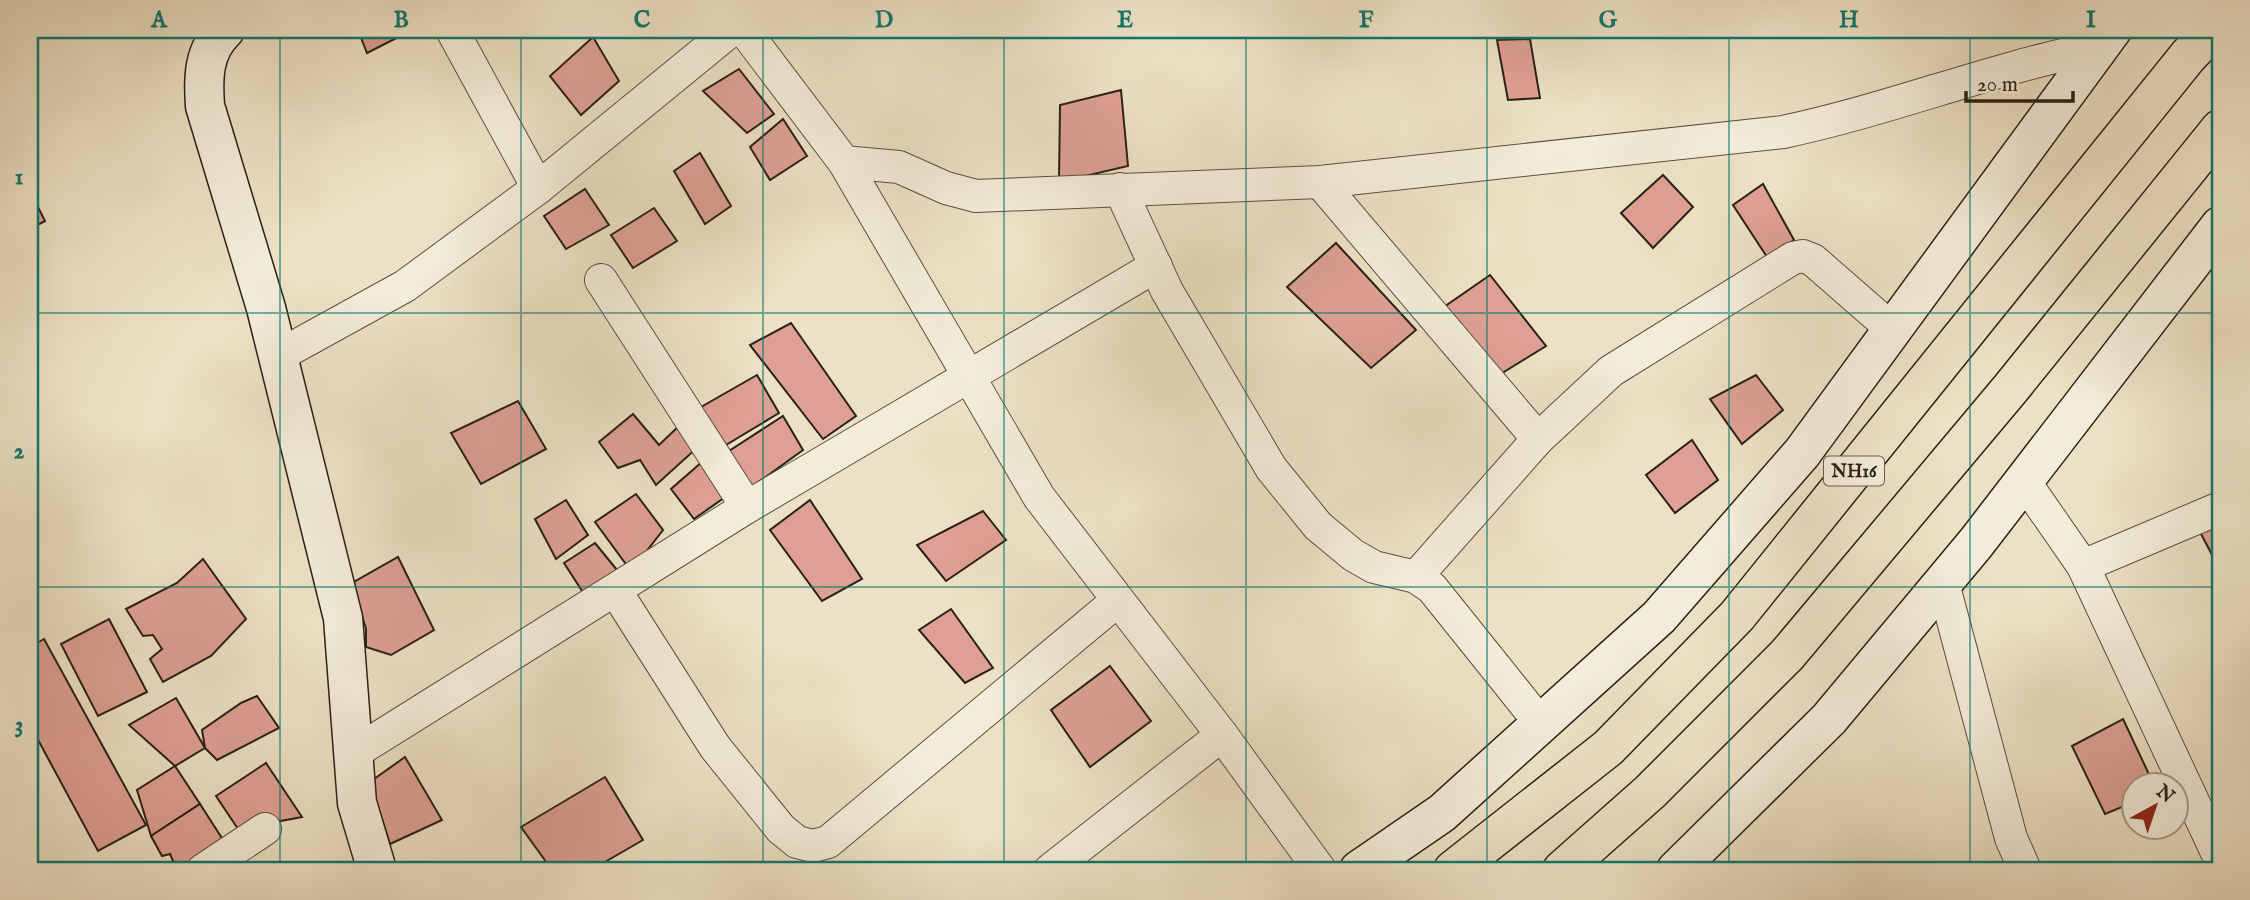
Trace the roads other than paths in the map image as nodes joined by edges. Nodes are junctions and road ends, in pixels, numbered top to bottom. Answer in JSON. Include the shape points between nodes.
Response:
{"nodes":[{"id":1,"x":225,"y":30,"type":"edge"},
{"id":2,"x":452,"y":30,"type":"edge"},
{"id":3,"x":731,"y":30,"type":"edge"},
{"id":4,"x":744,"y":30,"type":"edge"},
{"id":5,"x":2213,"y":30,"type":"edge"},
{"id":6,"x":2104,"y":39,"type":"edge"},
{"id":7,"x":2220,"y":129,"type":"edge"},
{"id":8,"x":844,"y":162,"type":"junction"},
{"id":9,"x":1320,"y":182,"type":"junction"},
{"id":10,"x":538,"y":188,"type":"junction"},
{"id":11,"x":1120,"y":189,"type":"junction"},
{"id":12,"x":2220,"y":226,"type":"edge"},
{"id":13,"x":1156,"y":266,"type":"junction"},
{"id":14,"x":601,"y":280,"type":"dead end"},
{"id":15,"x":1892,"y":328,"type":"junction"},
{"id":16,"x":278,"y":356,"type":"junction"},
{"id":17,"x":968,"y":377,"type":"junction"},
{"id":18,"x":1538,"y":439,"type":"junction"},
{"id":19,"x":2024,"y":481,"type":"junction"},
{"id":20,"x":747,"y":507,"type":"junction"},
{"id":21,"x":2220,"y":508,"type":"edge"},
{"id":22,"x":2083,"y":566,"type":"junction"},
{"id":23,"x":1416,"y":577,"type":"junction"},
{"id":24,"x":1943,"y":583,"type":"junction"},
{"id":25,"x":615,"y":590,"type":"junction"},
{"id":26,"x":1117,"y":601,"type":"junction"},
{"id":27,"x":1541,"y":724,"type":"junction"},
{"id":28,"x":1222,"y":735,"type":"junction"},
{"id":29,"x":354,"y":753,"type":"junction"},
{"id":30,"x":265,"y":829,"type":"dead end"},
{"id":31,"x":2213,"y":829,"type":"edge"},
{"id":32,"x":2220,"y":859,"type":"edge"},
{"id":33,"x":202,"y":870,"type":"edge"},
{"id":34,"x":377,"y":870,"type":"edge"},
{"id":35,"x":1050,"y":870,"type":"edge"},
{"id":36,"x":1320,"y":870,"type":"edge"},
{"id":37,"x":1359,"y":870,"type":"edge"},
{"id":38,"x":1453,"y":870,"type":"edge"},
{"id":39,"x":1562,"y":870,"type":"edge"},
{"id":40,"x":1676,"y":870,"type":"edge"},
{"id":41,"x":2025,"y":870,"type":"edge"}],
"edges":[{"from":1,"to":16,"type":"main road","via":[[208,58],[203,78],[205,106]]},
{"from":2,"to":10,"type":"street"},
{"from":3,"to":10,"type":"street"},
{"from":4,"to":8,"type":"street"},
{"from":5,"to":38,"type":"highway","number":"NH16","via":[[1737,617],[1608,748]]},
{"from":6,"to":9,"type":"street","via":[[1783,132]]},
{"from":6,"to":15,"type":"main road"},
{"from":7,"to":39,"type":"highway","via":[[1787,655],[1650,792]]},
{"from":8,"to":11,"type":"street","via":[[900,167],[976,196]]},
{"from":8,"to":17,"type":"street"},
{"from":9,"to":11,"type":"street"},
{"from":9,"to":18,"type":"street"},
{"from":10,"to":16,"type":"street","via":[[405,286]]},
{"from":11,"to":13,"type":"street"},
{"from":12,"to":19,"type":"main road"},
{"from":13,"to":17,"type":"street"},
{"from":13,"to":23,"type":"street","via":[[1271,468],[1318,526],[1374,567]]},
{"from":14,"to":20,"type":"street"},
{"from":15,"to":18,"type":"street","via":[[1813,260],[1793,258],[1611,371]]},
{"from":15,"to":27,"type":"main road","via":[[1802,453],[1659,617]]},
{"from":16,"to":29,"type":"main road","via":[[343,618]]},
{"from":17,"to":20,"type":"street"},
{"from":17,"to":26,"type":"street","via":[[1039,497]]},
{"from":18,"to":23,"type":"street"},
{"from":19,"to":22,"type":"street"},
{"from":19,"to":24,"type":"main road"},
{"from":20,"to":25,"type":"street"},
{"from":21,"to":22,"type":"street"},
{"from":22,"to":31,"type":"street"},
{"from":23,"to":27,"type":"street","via":[[1432,588]]},
{"from":24,"to":40,"type":"main road","via":[[1829,719]]},
{"from":24,"to":41,"type":"street","via":[[2011,838]]},
{"from":25,"to":26,"type":"street","via":[[715,747],[781,829],[797,842],[813,846],[828,842]]},
{"from":25,"to":29,"type":"street"},
{"from":26,"to":28,"type":"street"},
{"from":27,"to":37,"type":"main road","via":[[1442,813]]},
{"from":28,"to":35,"type":"street"},
{"from":28,"to":36,"type":"street"},
{"from":29,"to":34,"type":"main road","via":[[358,803]]},
{"from":30,"to":33,"type":"street"},
{"from":31,"to":32,"type":"street"}]}
